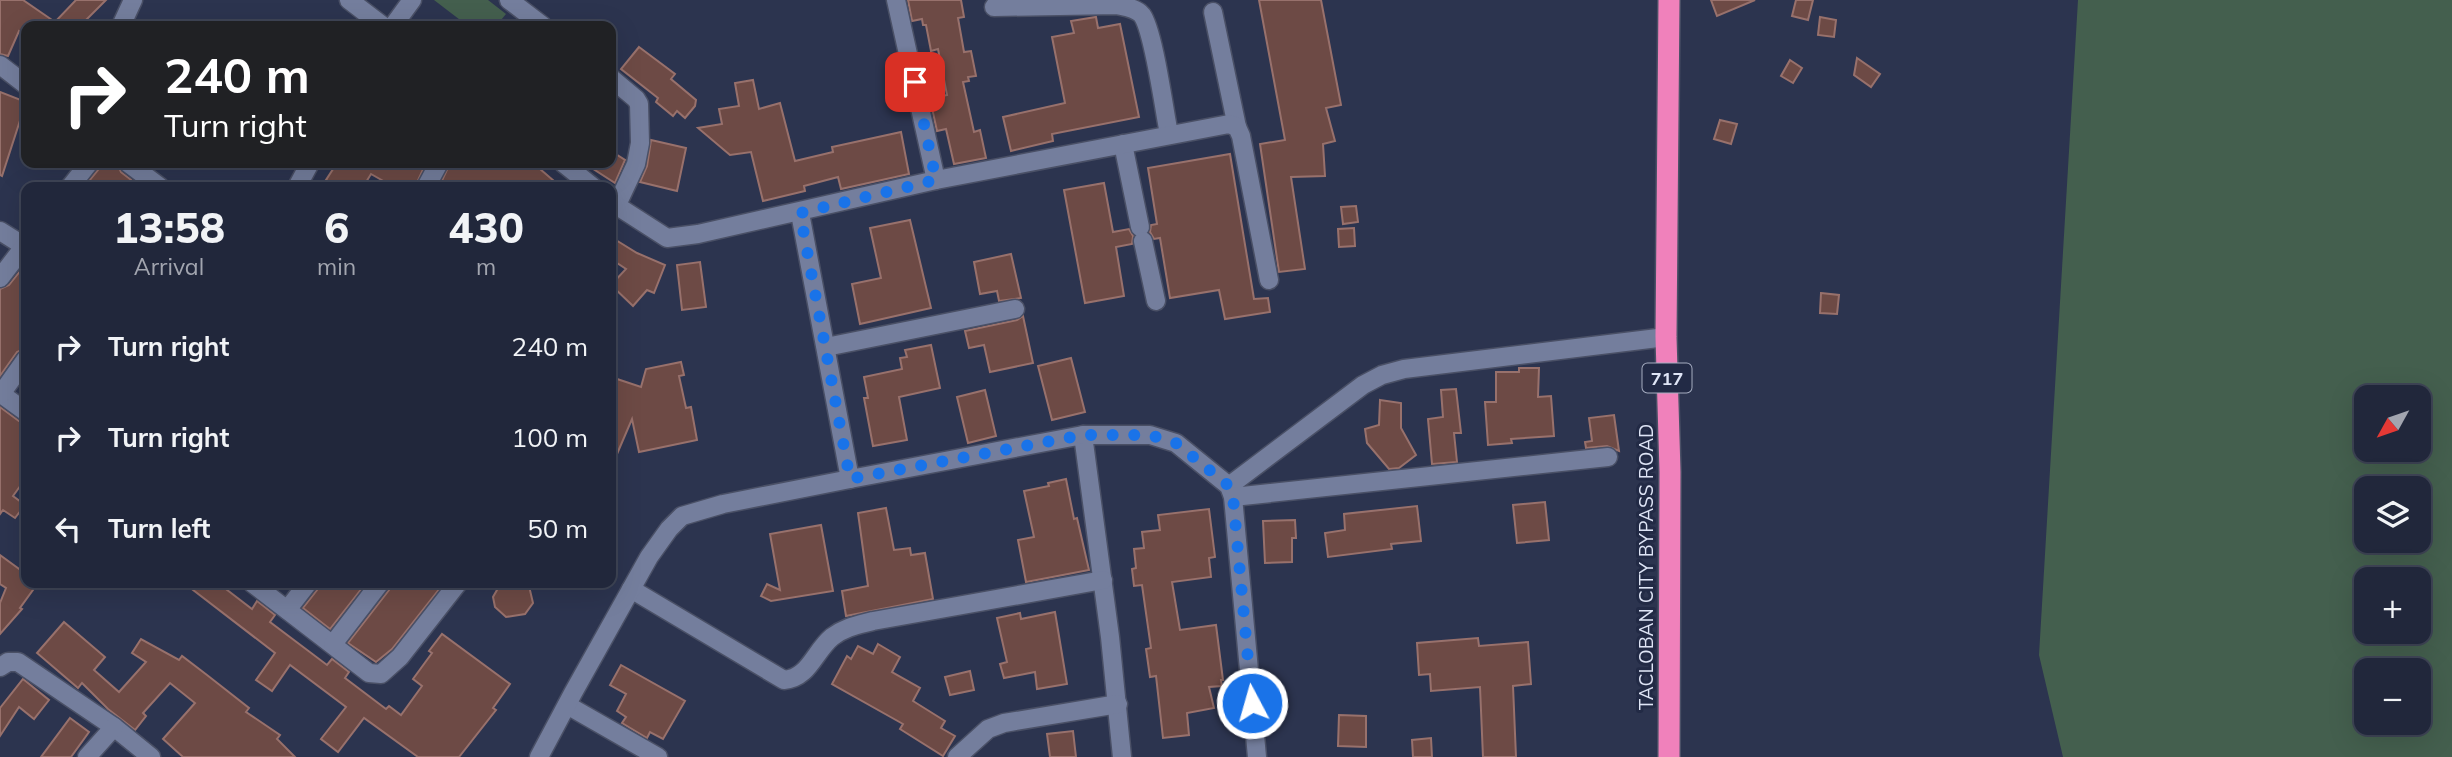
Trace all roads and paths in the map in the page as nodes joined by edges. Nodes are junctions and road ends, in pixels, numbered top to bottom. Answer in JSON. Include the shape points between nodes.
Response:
{"nodes":[{"id":1,"x":133,"y":0,"type":"edge"},
{"id":2,"x":349,"y":0,"type":"edge"},
{"id":3,"x":412,"y":0,"type":"edge"},
{"id":4,"x":509,"y":0,"type":"edge"},
{"id":5,"x":896,"y":0,"type":"edge"},
{"id":6,"x":1669,"y":0,"type":"edge"},
{"id":7,"x":994,"y":7,"type":"dead end"},
{"id":8,"x":1213,"y":12,"type":"dead end"},
{"id":9,"x":123,"y":21,"type":"edge"},
{"id":10,"x":376,"y":21,"type":"edge"},
{"id":11,"x":397,"y":21,"type":"edge"},
{"id":12,"x":536,"y":21,"type":"edge"},
{"id":13,"x":0,"y":65,"type":"edge"},
{"id":14,"x":21,"y":81,"type":"edge"},
{"id":15,"x":616,"y":82,"type":"edge"},
{"id":16,"x":1237,"y":127,"type":"junction"},
{"id":17,"x":1168,"y":134,"type":"junction"},
{"id":18,"x":1123,"y":144,"type":"junction"},
{"id":19,"x":85,"y":168,"type":"edge"},
{"id":20,"x":134,"y":168,"type":"edge"},
{"id":21,"x":569,"y":168,"type":"edge"},
{"id":22,"x":936,"y":180,"type":"junction"},
{"id":23,"x":74,"y":182,"type":"edge"},
{"id":24,"x":150,"y":182,"type":"edge"},
{"id":25,"x":587,"y":182,"type":"edge"},
{"id":26,"x":616,"y":199,"type":"edge"},
{"id":27,"x":616,"y":206,"type":"edge"},
{"id":28,"x":800,"y":213,"type":"junction"},
{"id":29,"x":0,"y":231,"type":"edge"},
{"id":30,"x":21,"y":243,"type":"edge"},
{"id":31,"x":21,"y":250,"type":"edge"},
{"id":32,"x":0,"y":278,"type":"edge"},
{"id":33,"x":1269,"y":281,"type":"dead end"},
{"id":34,"x":1156,"y":301,"type":"dead end"},
{"id":35,"x":1015,"y":309,"type":"dead end"},
{"id":36,"x":1666,"y":337,"type":"junction"},
{"id":37,"x":826,"y":348,"type":"junction"},
{"id":38,"x":21,"y":366,"type":"edge"},
{"id":39,"x":1,"y":393,"type":"edge"},
{"id":40,"x":21,"y":408,"type":"edge"},
{"id":41,"x":1083,"y":435,"type":"junction"},
{"id":42,"x":1608,"y":457,"type":"dead end"},
{"id":43,"x":850,"y":479,"type":"junction"},
{"id":44,"x":1231,"y":492,"type":"junction"},
{"id":45,"x":1103,"y":580,"type":"junction"},
{"id":46,"x":258,"y":588,"type":"edge"},
{"id":47,"x":303,"y":588,"type":"edge"},
{"id":48,"x":376,"y":588,"type":"edge"},
{"id":49,"x":454,"y":588,"type":"edge"},
{"id":50,"x":631,"y":589,"type":"junction"},
{"id":51,"x":287,"y":610,"type":"junction"},
{"id":52,"x":333,"y":644,"type":"junction"},
{"id":53,"x":0,"y":667,"type":"edge"},
{"id":54,"x":1118,"y":704,"type":"junction"},
{"id":55,"x":566,"y":705,"type":"junction"},
{"id":56,"x":114,"y":727,"type":"junction"},
{"id":57,"x":86,"y":757,"type":"edge"},
{"id":58,"x":151,"y":757,"type":"edge"},
{"id":59,"x":539,"y":757,"type":"edge"},
{"id":60,"x":658,"y":757,"type":"edge"},
{"id":61,"x":957,"y":757,"type":"edge"},
{"id":62,"x":1122,"y":757,"type":"edge"},
{"id":63,"x":1258,"y":757,"type":"edge"},
{"id":64,"x":1669,"y":757,"type":"edge"}],
"edges":[{"from":1,"to":9,"type":"street"},
{"from":2,"to":10,"type":"street"},
{"from":3,"to":11,"type":"street"},
{"from":4,"to":12,"type":"street"},
{"from":5,"to":22,"type":"street"},
{"from":6,"to":36,"type":"highway","name":"TACLOBAN CITY BYPASS ROAD","number":"717"},
{"from":7,"to":17,"type":"street","via":[[1117,5],[1135,9],[1143,16],[1151,40]]},
{"from":8,"to":16,"type":"street"},
{"from":13,"to":14,"type":"street"},
{"from":15,"to":26,"type":"street","via":[[639,104],[640,143],[636,164]]},
{"from":16,"to":17,"type":"street","via":[[1219,125]]},
{"from":16,"to":33,"type":"street"},
{"from":17,"to":18,"type":"street"},
{"from":18,"to":22,"type":"street"},
{"from":18,"to":34,"type":"street"},
{"from":19,"to":23,"type":"street"},
{"from":20,"to":24,"type":"street"},
{"from":21,"to":25,"type":"street"},
{"from":22,"to":28,"type":"street"},
{"from":27,"to":28,"type":"street","via":[[667,238]]},
{"from":28,"to":37,"type":"street"},
{"from":29,"to":30,"type":"street"},
{"from":31,"to":32,"type":"street"},
{"from":35,"to":37,"type":"street"},
{"from":36,"to":44,"type":"street","via":[[1382,375],[1354,391]]},
{"from":36,"to":64,"type":"highway","name":"TACLOBAN CITY BYPASS ROAD","number":"717"},
{"from":37,"to":43,"type":"street"},
{"from":38,"to":39,"type":"street"},
{"from":39,"to":40,"type":"street"},
{"from":41,"to":43,"type":"street"},
{"from":41,"to":44,"type":"street","via":[[1150,435],[1167,440],[1189,453]]},
{"from":41,"to":45,"type":"street"},
{"from":42,"to":44,"type":"street"},
{"from":43,"to":50,"type":"street","via":[[682,516],[649,557]]},
{"from":44,"to":63,"type":"street"},
{"from":45,"to":50,"type":"street","via":[[845,628],[829,639],[802,675],[784,681]]},
{"from":45,"to":54,"type":"street"},
{"from":46,"to":51,"type":"street"},
{"from":47,"to":51,"type":"street"},
{"from":48,"to":52,"type":"street"},
{"from":49,"to":52,"type":"street","via":[[381,674],[369,673]]},
{"from":50,"to":55,"type":"street"},
{"from":51,"to":52,"type":"street"},
{"from":53,"to":56,"type":"street","via":[[18,662]]},
{"from":54,"to":61,"type":"street","via":[[1004,723],[988,729]]},
{"from":54,"to":62,"type":"street"},
{"from":55,"to":59,"type":"street"},
{"from":55,"to":60,"type":"street"},
{"from":56,"to":57,"type":"street"},
{"from":56,"to":58,"type":"street"}]}
